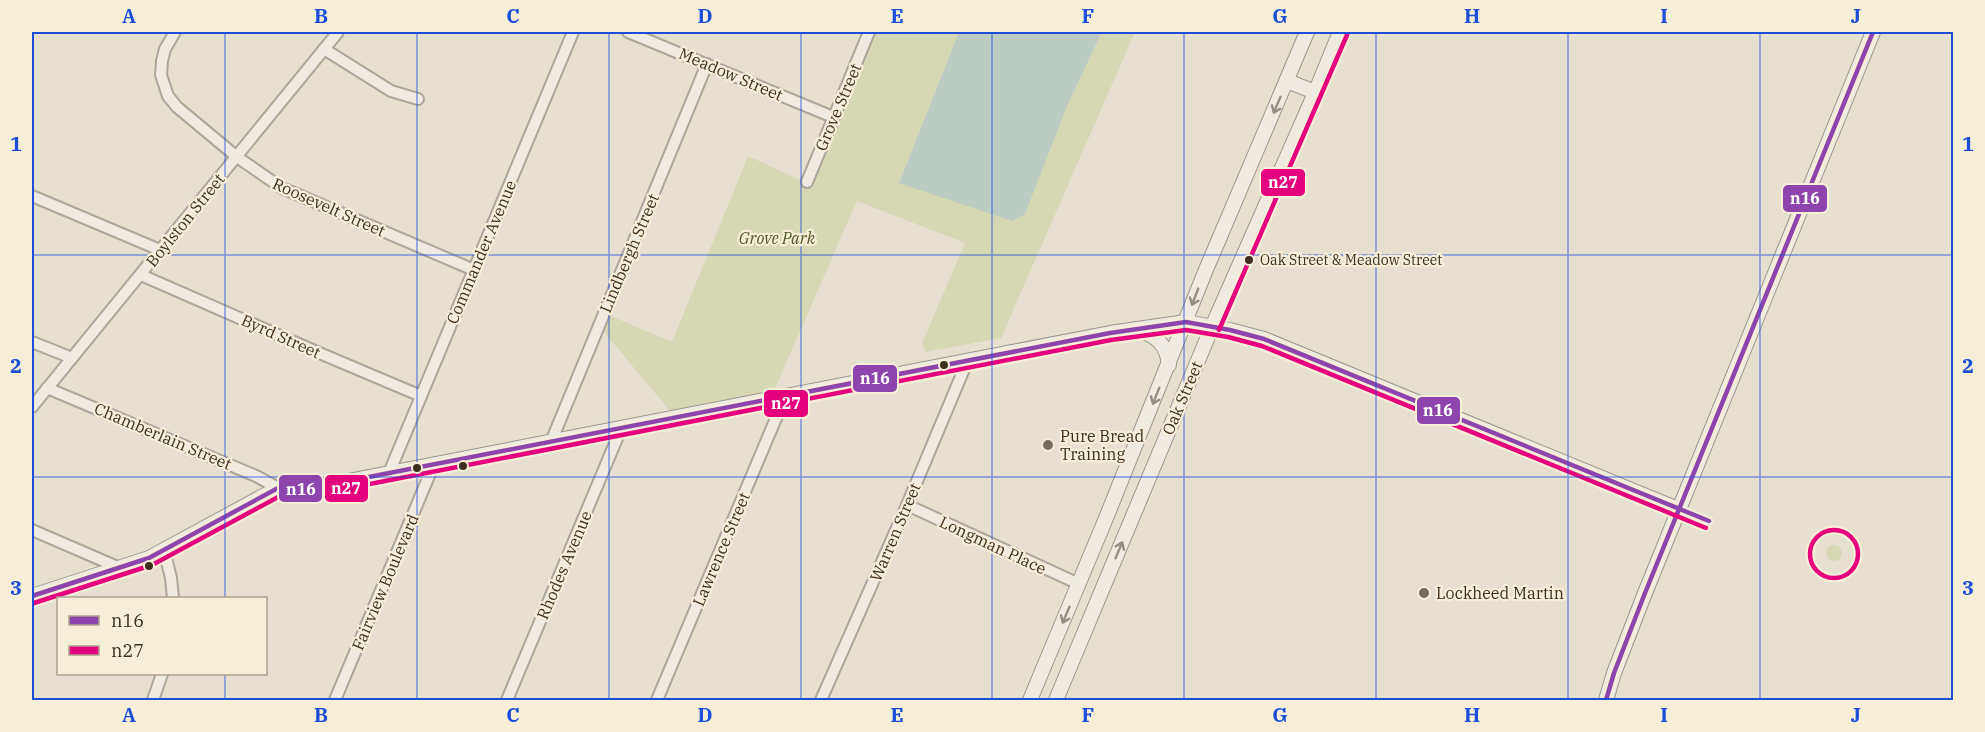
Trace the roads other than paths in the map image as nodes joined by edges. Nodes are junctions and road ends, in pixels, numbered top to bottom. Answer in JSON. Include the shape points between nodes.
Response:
{"nodes":[{"id":1,"x":174,"y":32,"type":"edge"},
{"id":2,"x":338,"y":32,"type":"edge"},
{"id":3,"x":573,"y":32,"type":"edge"},
{"id":4,"x":628,"y":32,"type":"edge"},
{"id":5,"x":869,"y":32,"type":"edge"},
{"id":6,"x":1307,"y":32,"type":"edge"},
{"id":7,"x":1340,"y":32,"type":"edge"},
{"id":8,"x":1873,"y":32,"type":"edge"},
{"id":9,"x":324,"y":49,"type":"junction"},
{"id":10,"x":707,"y":64,"type":"junction"},
{"id":11,"x":1287,"y":81,"type":"junction"},
{"id":12,"x":1315,"y":92,"type":"junction"},
{"id":13,"x":418,"y":99,"type":"dead end"},
{"id":14,"x":833,"y":117,"type":"junction"},
{"id":15,"x":237,"y":157,"type":"junction"},
{"id":16,"x":807,"y":182,"type":"dead end"},
{"id":17,"x":32,"y":196,"type":"edge"},
{"id":18,"x":160,"y":250,"type":"junction"},
{"id":19,"x":474,"y":270,"type":"junction"},
{"id":20,"x":141,"y":275,"type":"junction"},
{"id":21,"x":1186,"y":322,"type":"junction"},
{"id":22,"x":1212,"y":327,"type":"junction"},
{"id":23,"x":1137,"y":329,"type":"junction"},
{"id":24,"x":32,"y":342,"type":"edge"},
{"id":25,"x":72,"y":358,"type":"junction"},
{"id":26,"x":967,"y":362,"type":"junction"},
{"id":27,"x":1169,"y":365,"type":"junction"},
{"id":28,"x":47,"y":388,"type":"junction"},
{"id":29,"x":421,"y":396,"type":"junction"},
{"id":30,"x":785,"y":397,"type":"junction"},
{"id":31,"x":32,"y":407,"type":"edge"},
{"id":32,"x":621,"y":429,"type":"junction"},
{"id":33,"x":550,"y":442,"type":"junction"},
{"id":34,"x":434,"y":464,"type":"junction"},
{"id":35,"x":389,"y":473,"type":"junction"},
{"id":36,"x":278,"y":488,"type":"junction"},
{"id":37,"x":907,"y":505,"type":"junction"},
{"id":38,"x":1680,"y":510,"type":"junction"},
{"id":39,"x":32,"y":530,"type":"edge"},
{"id":40,"x":164,"y":550,"type":"junction"},
{"id":41,"x":120,"y":568,"type":"junction"},
{"id":42,"x":1079,"y":584,"type":"junction"},
{"id":43,"x":32,"y":596,"type":"edge"},
{"id":44,"x":173,"y":597,"type":"edge"},
{"id":45,"x":162,"y":675,"type":"edge"},
{"id":46,"x":153,"y":700,"type":"edge"},
{"id":47,"x":336,"y":700,"type":"edge"},
{"id":48,"x":507,"y":700,"type":"edge"},
{"id":49,"x":657,"y":700,"type":"edge"},
{"id":50,"x":821,"y":700,"type":"edge"},
{"id":51,"x":1030,"y":700,"type":"edge"},
{"id":52,"x":1056,"y":700,"type":"edge"},
{"id":53,"x":1606,"y":700,"type":"edge"}],
"edges":[{"from":1,"to":15,"type":"street","name":"Roosevelt Street","via":[[162,61],[161,75],[168,96]]},
{"from":2,"to":9,"type":"street","name":"Boylston Street"},
{"from":3,"to":19,"type":"street","name":"Commander Avenue"},
{"from":4,"to":10,"type":"street","name":"Meadow Street"},
{"from":5,"to":14,"type":"street","name":"Grove Street"},
{"from":6,"to":11,"type":"street","name":"Oak Street"},
{"from":7,"to":12,"type":"street","name":"Oak Street"},
{"from":8,"to":38,"type":"street"},
{"from":9,"to":13,"type":"street","via":[[392,90]]},
{"from":9,"to":15,"type":"street","name":"Boylston Street"},
{"from":10,"to":14,"type":"street","name":"Meadow Street"},
{"from":10,"to":33,"type":"street","name":"Lindbergh Street"},
{"from":11,"to":12,"type":"street"},
{"from":11,"to":21,"type":"street","name":"Oak Street","one_way":true},
{"from":12,"to":22,"type":"street","name":"Oak Street"},
{"from":14,"to":16,"type":"street","name":"Grove Street"},
{"from":15,"to":18,"type":"street","name":"Boylston Street"},
{"from":15,"to":19,"type":"street","name":"Roosevelt Street","via":[[282,188]]},
{"from":17,"to":18,"type":"street"},
{"from":18,"to":20,"type":"street","name":"Boylston Street"},
{"from":19,"to":29,"type":"street","name":"Commander Avenue"},
{"from":20,"to":25,"type":"street","name":"Boylston Street"},
{"from":20,"to":29,"type":"street","name":"Byrd Street"},
{"from":21,"to":22,"type":"street"},
{"from":21,"to":23,"type":"street"},
{"from":21,"to":27,"type":"street","name":"Oak Street"},
{"from":22,"to":38,"type":"street","via":[[1264,339]]},
{"from":52,"to":22,"type":"street","name":"Oak Street","one_way":true},
{"from":23,"to":26,"type":"street"},
{"from":23,"to":27,"type":"street","via":[[1164,346]]},
{"from":24,"to":25,"type":"street"},
{"from":25,"to":28,"type":"street","name":"Boylston Street"},
{"from":26,"to":30,"type":"street"},
{"from":26,"to":37,"type":"street","name":"Warren Street"},
{"from":27,"to":42,"type":"street","name":"Oak Street","one_way":true},
{"from":28,"to":31,"type":"street","name":"Boylston Street"},
{"from":28,"to":36,"type":"street","name":"Chamberlain Street"},
{"from":29,"to":35,"type":"street","name":"Commander Avenue"},
{"from":30,"to":32,"type":"street"},
{"from":30,"to":49,"type":"street","name":"Lawrence Street"},
{"from":32,"to":33,"type":"street"},
{"from":32,"to":48,"type":"street","name":"Rhodes Avenue"},
{"from":33,"to":34,"type":"street"},
{"from":34,"to":35,"type":"street"},
{"from":34,"to":47,"type":"street","name":"Fairview Boulevard"},
{"from":35,"to":36,"type":"street","via":[[307,489]]},
{"from":36,"to":40,"type":"street"},
{"from":37,"to":42,"type":"street","name":"Longman Place"},
{"from":37,"to":50,"type":"street","name":"Warren Street"},
{"from":38,"to":53,"type":"street"},
{"from":39,"to":41,"type":"street"},
{"from":40,"to":41,"type":"street"},
{"from":40,"to":44,"type":"street"},
{"from":41,"to":43,"type":"street"},
{"from":42,"to":51,"type":"street","name":"Oak Street","one_way":true},
{"from":45,"to":46,"type":"street"}]}
